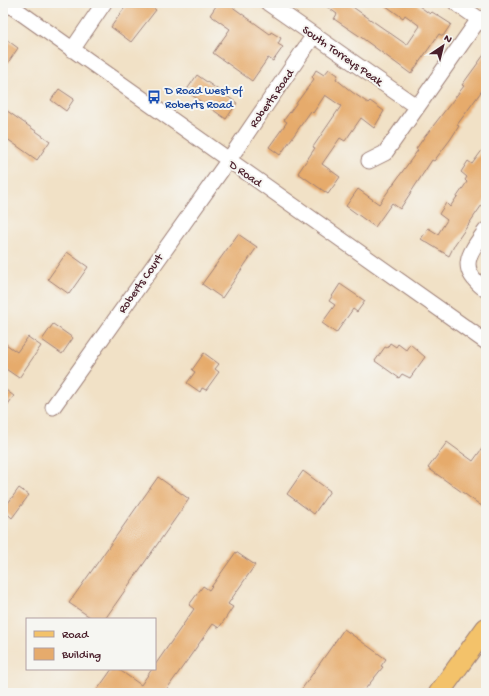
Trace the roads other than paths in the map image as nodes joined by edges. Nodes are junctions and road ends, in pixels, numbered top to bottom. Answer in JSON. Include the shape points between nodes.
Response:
{"nodes":[{"id":1,"x":7,"y":3,"type":"edge"},
{"id":2,"x":104,"y":3,"type":"edge"},
{"id":3,"x":268,"y":3,"type":"edge"},
{"id":4,"x":456,"y":3,"type":"edge"},
{"id":5,"x":482,"y":22,"type":"edge"},
{"id":6,"x":314,"y":35,"type":"junction"},
{"id":7,"x":72,"y":50,"type":"junction"},
{"id":8,"x":417,"y":107,"type":"junction"},
{"id":9,"x":228,"y":161,"type":"junction"},
{"id":10,"x":369,"y":161,"type":"dead end"},
{"id":11,"x":486,"y":230,"type":"edge"},
{"id":12,"x":486,"y":290,"type":"edge"},
{"id":13,"x":486,"y":342,"type":"edge"},
{"id":14,"x":53,"y":407,"type":"dead end"},
{"id":15,"x":486,"y":628,"type":"edge"},
{"id":16,"x":439,"y":693,"type":"edge"}],
"edges":[{"from":1,"to":7,"type":"street","name":"D Road"},
{"from":2,"to":7,"type":"street"},
{"from":3,"to":6,"type":"street","name":"South Torreys Peak"},
{"from":4,"to":5,"type":"street"},
{"from":5,"to":8,"type":"street"},
{"from":6,"to":8,"type":"street","name":"South Torreys Peak"},
{"from":6,"to":9,"type":"street","name":"Roberts Road"},
{"from":7,"to":9,"type":"street","name":"D Road"},
{"from":8,"to":10,"type":"street","via":[[385,153]]},
{"from":9,"to":13,"type":"street","name":"D Road"},
{"from":9,"to":14,"type":"street","name":"Roberts Court"},
{"from":11,"to":12,"type":"street","via":[[470,254],[467,264],[470,276]]},
{"from":15,"to":16,"type":"main road"}]}
